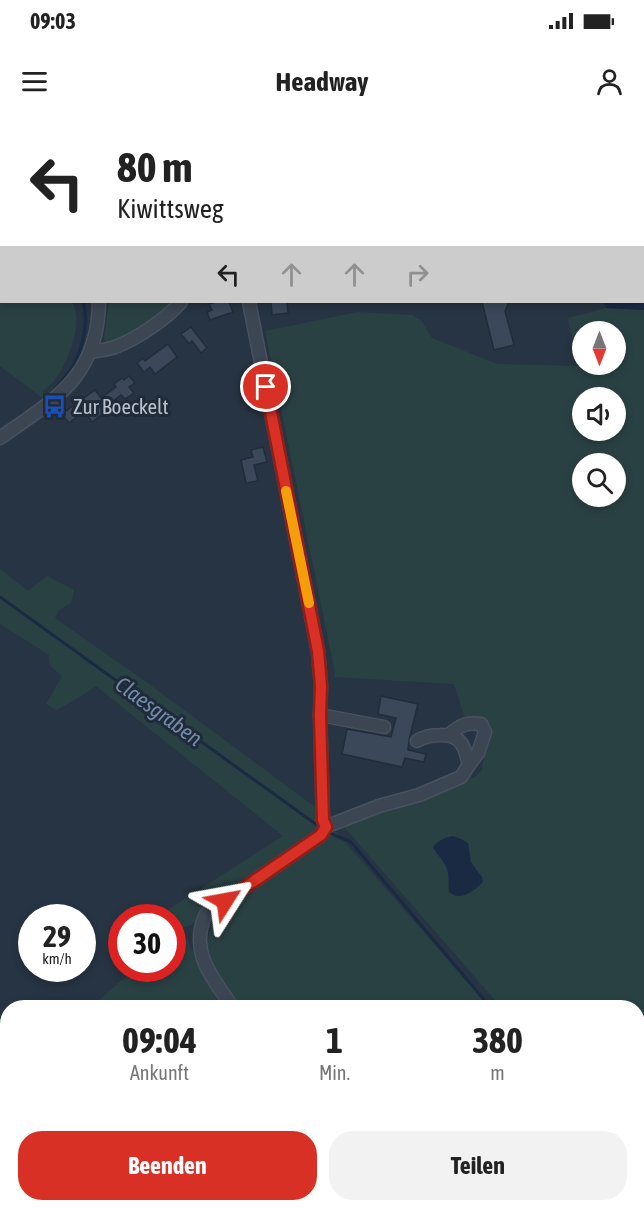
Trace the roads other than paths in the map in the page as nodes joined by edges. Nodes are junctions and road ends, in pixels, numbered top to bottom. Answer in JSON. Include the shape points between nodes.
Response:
{"nodes":[{"id":1,"x":99,"y":303,"type":"edge"},
{"id":2,"x":181,"y":303,"type":"edge"},
{"id":3,"x":249,"y":303,"type":"edge"},
{"id":4,"x":91,"y":352,"type":"junction"},
{"id":5,"x":0,"y":438,"type":"edge"},
{"id":6,"x":320,"y":715,"type":"junction"},
{"id":7,"x":384,"y":727,"type":"dead end"},
{"id":8,"x":449,"y":735,"type":"junction"},
{"id":9,"x":417,"y":741,"type":"dead end"},
{"id":10,"x":469,"y":765,"type":"junction"},
{"id":11,"x":326,"y":827,"type":"junction"},
{"id":12,"x":228,"y":1000,"type":"edge"}],
"edges":[{"from":1,"to":4,"type":"street"},
{"from":2,"to":4,"type":"street","via":[[143,333],[114,348]]},
{"from":3,"to":6,"type":"street","via":[[316,641]]},
{"from":4,"to":5,"type":"street","via":[[62,393]]},
{"from":6,"to":7,"type":"street"},
{"from":6,"to":11,"type":"street"},
{"from":8,"to":9,"type":"street","via":[[424,736]]},
{"from":8,"to":10,"type":"street","via":[[459,739]]},
{"from":8,"to":10,"type":"street","via":[[458,727],[481,724],[485,732]]},
{"from":10,"to":11,"type":"street","via":[[461,777]]},
{"from":11,"to":12,"type":"street","via":[[321,835],[206,914],[201,924],[200,952],[205,967]]}]}
